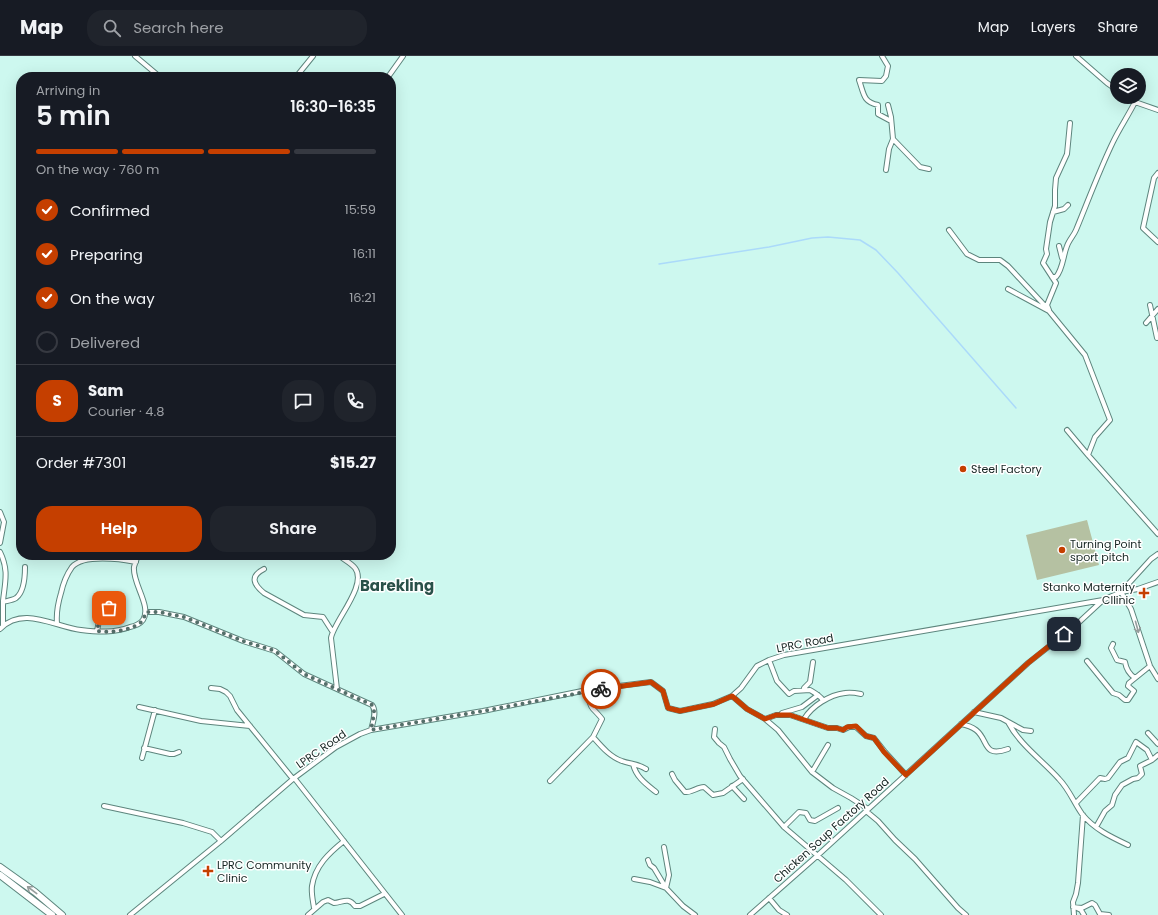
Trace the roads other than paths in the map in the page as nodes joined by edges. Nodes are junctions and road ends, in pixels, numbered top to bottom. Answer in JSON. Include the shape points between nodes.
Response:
{"nodes":[{"id":1,"x":135,"y":56,"type":"edge"},
{"id":2,"x":313,"y":56,"type":"edge"},
{"id":3,"x":403,"y":56,"type":"edge"},
{"id":4,"x":882,"y":56,"type":"edge"},
{"id":5,"x":1076,"y":56,"type":"edge"},
{"id":6,"x":154,"y":72,"type":"edge"},
{"id":7,"x":300,"y":72,"type":"edge"},
{"id":8,"x":392,"y":72,"type":"edge"},
{"id":9,"x":1110,"y":86,"type":"edge"},
{"id":10,"x":1134,"y":104,"type":"edge"},
{"id":11,"x":1141,"y":104,"type":"edge"},
{"id":12,"x":888,"y":105,"type":"dead end"},
{"id":13,"x":1158,"y":110,"type":"edge"},
{"id":14,"x":891,"y":122,"type":"junction"},
{"id":15,"x":1070,"y":123,"type":"dead end"},
{"id":16,"x":893,"y":140,"type":"junction"},
{"id":17,"x":929,"y":169,"type":"dead end"},
{"id":18,"x":886,"y":170,"type":"dead end"},
{"id":19,"x":1158,"y":173,"type":"edge"},
{"id":20,"x":1068,"y":205,"type":"dead end"},
{"id":21,"x":1053,"y":212,"type":"junction"},
{"id":22,"x":949,"y":230,"type":"dead end"},
{"id":23,"x":1158,"y":242,"type":"edge"},
{"id":24,"x":1059,"y":246,"type":"dead end"},
{"id":25,"x":1062,"y":258,"type":"junction"},
{"id":26,"x":1052,"y":277,"type":"junction"},
{"id":27,"x":1008,"y":289,"type":"dead end"},
{"id":28,"x":1150,"y":305,"type":"dead end"},
{"id":29,"x":1158,"y":310,"type":"edge"},
{"id":30,"x":1049,"y":311,"type":"junction"},
{"id":31,"x":1152,"y":317,"type":"junction"},
{"id":32,"x":1146,"y":323,"type":"dead end"},
{"id":33,"x":1157,"y":338,"type":"dead end"},
{"id":34,"x":1067,"y":430,"type":"dead end"},
{"id":35,"x":1088,"y":455,"type":"junction"},
{"id":36,"x":0,"y":512,"type":"edge"},
{"id":37,"x":1158,"y":534,"type":"edge"},
{"id":38,"x":0,"y":543,"type":"edge"},
{"id":39,"x":0,"y":552,"type":"edge"},
{"id":40,"x":1158,"y":554,"type":"edge"},
{"id":41,"x":86,"y":560,"type":"edge"},
{"id":42,"x":124,"y":560,"type":"edge"},
{"id":43,"x":344,"y":560,"type":"edge"},
{"id":44,"x":136,"y":562,"type":"joint"},
{"id":45,"x":25,"y":567,"type":"dead end"},
{"id":46,"x":264,"y":569,"type":"dead end"},
{"id":47,"x":1158,"y":582,"type":"edge"},
{"id":48,"x":1121,"y":592,"type":"junction"},
{"id":49,"x":1103,"y":600,"type":"junction"},
{"id":50,"x":3,"y":602,"type":"junction"},
{"id":51,"x":114,"y":604,"type":"dead end"},
{"id":52,"x":146,"y":612,"type":"junction"},
{"id":53,"x":57,"y":623,"type":"junction"},
{"id":54,"x":2,"y":627,"type":"edge"},
{"id":55,"x":97,"y":631,"type":"junction"},
{"id":56,"x":332,"y":631,"type":"junction"},
{"id":57,"x":1113,"y":644,"type":"dead end"},
{"id":58,"x":769,"y":660,"type":"junction"},
{"id":59,"x":1086,"y":661,"type":"dead end"},
{"id":60,"x":813,"y":662,"type":"dead end"},
{"id":61,"x":1150,"y":666,"type":"junction"},
{"id":62,"x":1135,"y":678,"type":"junction"},
{"id":63,"x":1158,"y":679,"type":"edge"},
{"id":64,"x":211,"y":688,"type":"dead end"},
{"id":65,"x":337,"y":689,"type":"junction"},
{"id":66,"x":587,"y":690,"type":"junction"},
{"id":67,"x":804,"y":690,"type":"junction"},
{"id":68,"x":861,"y":694,"type":"dead end"},
{"id":69,"x":818,"y":695,"type":"junction"},
{"id":70,"x":732,"y":696,"type":"junction"},
{"id":71,"x":823,"y":700,"type":"junction"},
{"id":72,"x":139,"y":707,"type":"dead end"},
{"id":73,"x":155,"y":710,"type":"junction"},
{"id":74,"x":974,"y":712,"type":"junction"},
{"id":75,"x":767,"y":719,"type":"junction"},
{"id":76,"x":804,"y":719,"type":"junction"},
{"id":77,"x":1008,"y":722,"type":"junction"},
{"id":78,"x":961,"y":724,"type":"junction"},
{"id":79,"x":250,"y":726,"type":"junction"},
{"id":80,"x":716,"y":729,"type":"dead end"},
{"id":81,"x":371,"y":730,"type":"junction"},
{"id":82,"x":1031,"y":731,"type":"dead end"},
{"id":83,"x":1148,"y":733,"type":"dead end"},
{"id":84,"x":592,"y":737,"type":"junction"},
{"id":85,"x":1158,"y":744,"type":"edge"},
{"id":86,"x":828,"y":745,"type":"dead end"},
{"id":87,"x":144,"y":748,"type":"junction"},
{"id":88,"x":1008,"y":749,"type":"dead end"},
{"id":89,"x":179,"y":752,"type":"dead end"},
{"id":90,"x":1158,"y":754,"type":"edge"},
{"id":91,"x":142,"y":758,"type":"dead end"},
{"id":92,"x":1152,"y":760,"type":"junction"},
{"id":93,"x":633,"y":764,"type":"junction"},
{"id":94,"x":646,"y":769,"type":"dead end"},
{"id":95,"x":812,"y":772,"type":"junction"},
{"id":96,"x":672,"y":774,"type":"dead end"},
{"id":97,"x":906,"y":775,"type":"junction"},
{"id":98,"x":294,"y":779,"type":"junction"},
{"id":99,"x":743,"y":779,"type":"junction"},
{"id":100,"x":550,"y":781,"type":"dead end"},
{"id":101,"x":732,"y":786,"type":"junction"},
{"id":102,"x":656,"y":792,"type":"dead end"},
{"id":103,"x":744,"y":799,"type":"dead end"},
{"id":104,"x":1076,"y":803,"type":"junction"},
{"id":105,"x":104,"y":806,"type":"dead end"},
{"id":106,"x":838,"y":808,"type":"dead end"},
{"id":107,"x":867,"y":810,"type":"junction"},
{"id":108,"x":1083,"y":815,"type":"junction"},
{"id":109,"x":784,"y":827,"type":"junction"},
{"id":110,"x":1096,"y":827,"type":"junction"},
{"id":111,"x":221,"y":841,"type":"junction"},
{"id":112,"x":344,"y":841,"type":"junction"},
{"id":113,"x":1128,"y":845,"type":"dead end"},
{"id":114,"x":664,"y":847,"type":"dead end"},
{"id":115,"x":817,"y":856,"type":"junction"},
{"id":116,"x":648,"y":860,"type":"dead end"},
{"id":117,"x":0,"y":867,"type":"edge"},
{"id":118,"x":0,"y":876,"type":"edge"},
{"id":119,"x":634,"y":880,"type":"dead end"},
{"id":120,"x":666,"y":888,"type":"junction"},
{"id":121,"x":384,"y":894,"type":"junction"},
{"id":122,"x":769,"y":898,"type":"junction"},
{"id":123,"x":1073,"y":907,"type":"junction"},
{"id":124,"x":314,"y":908,"type":"junction"},
{"id":125,"x":1100,"y":914,"type":"edge"},
{"id":126,"x":52,"y":915,"type":"edge"},
{"id":127,"x":62,"y":915,"type":"edge"},
{"id":128,"x":130,"y":915,"type":"edge"},
{"id":129,"x":308,"y":915,"type":"edge"},
{"id":130,"x":402,"y":915,"type":"edge"},
{"id":131,"x":695,"y":915,"type":"edge"},
{"id":132,"x":750,"y":915,"type":"edge"},
{"id":133,"x":787,"y":915,"type":"edge"},
{"id":134,"x":881,"y":915,"type":"edge"},
{"id":135,"x":966,"y":915,"type":"edge"},
{"id":136,"x":1074,"y":915,"type":"edge"},
{"id":137,"x":1084,"y":915,"type":"edge"},
{"id":138,"x":1109,"y":915,"type":"edge"}],
"edges":[{"from":1,"to":6,"type":"street"},
{"from":2,"to":7,"type":"street"},
{"from":3,"to":8,"type":"street"},
{"from":4,"to":14,"type":"street","via":[[888,66],[882,81],[859,80],[866,100],[878,105],[878,114]]},
{"from":5,"to":9,"type":"street"},
{"from":10,"to":25,"type":"street","via":[[1113,141],[1076,231],[1067,244]]},
{"from":11,"to":13,"type":"street"},
{"from":12,"to":14,"type":"street"},
{"from":14,"to":16,"type":"street"},
{"from":15,"to":21,"type":"street","via":[[1067,154],[1056,178]]},
{"from":16,"to":17,"type":"street","via":[[920,166]]},
{"from":16,"to":18,"type":"street","via":[[888,149]]},
{"from":19,"to":23,"type":"street","via":[[1154,178],[1143,228]]},
{"from":20,"to":21,"type":"street"},
{"from":21,"to":26,"type":"street","via":[[1047,254],[1043,263]]},
{"from":22,"to":30,"type":"street","via":[[967,254],[979,260],[1000,260],[1008,266]]},
{"from":24,"to":25,"type":"street"},
{"from":25,"to":26,"type":"street","via":[[1059,273]]},
{"from":26,"to":30,"type":"street","via":[[1056,283],[1047,305]]},
{"from":27,"to":30,"type":"street"},
{"from":28,"to":31,"type":"street"},
{"from":29,"to":31,"type":"street"},
{"from":30,"to":35,"type":"street","via":[[1085,355],[1110,420],[1095,438]]},
{"from":31,"to":32,"type":"street"},
{"from":31,"to":33,"type":"street"},
{"from":34,"to":35,"type":"street"},
{"from":35,"to":37,"type":"street"},
{"from":36,"to":38,"type":"street","via":[[4,522]]},
{"from":39,"to":50,"type":"street","via":[[6,570]]},
{"from":40,"to":48,"type":"street","name":"Chicken Soup Factory Road"},
{"from":41,"to":53,"type":"street","via":[[73,566],[64,583],[56,615]]},
{"from":42,"to":44,"type":"street"},
{"from":43,"to":56,"type":"street","via":[[355,569],[358,583]]},
{"from":44,"to":52,"type":"street","via":[[136,579]]},
{"from":45,"to":50,"type":"street","via":[[19,595]]},
{"from":46,"to":56,"type":"street","via":[[256,575],[258,589],[304,615],[323,617]]},
{"from":47,"to":48,"type":"street"},
{"from":48,"to":49,"type":"street","name":"Chicken Soup Factory Road"},
{"from":48,"to":61,"type":"street","one_way":true,"via":[[1132,609]]},
{"from":49,"to":58,"type":"street","name":"LPRC Road","via":[[784,655]]},
{"from":49,"to":74,"type":"street","name":"Chicken Soup Factory Road"},
{"from":50,"to":54,"type":"street"},
{"from":51,"to":55,"type":"street","via":[[99,621]]},
{"from":52,"to":55,"type":"street","via":[[144,619],[134,626],[111,632]]},
{"from":52,"to":65,"type":"street","via":[[184,617],[275,651],[304,674]]},
{"from":53,"to":54,"type":"street","via":[[23,617],[12,620]]},
{"from":53,"to":55,"type":"street","via":[[80,630]]},
{"from":56,"to":65,"type":"street"},
{"from":57,"to":62,"type":"street","via":[[1111,648],[1114,657],[1125,662],[1131,676]]},
{"from":58,"to":67,"type":"street","via":[[777,681],[788,694]]},
{"from":58,"to":70,"type":"street","name":"LPRC Road","via":[[757,666]]},
{"from":59,"to":62,"type":"street","via":[[1112,693],[1125,700],[1128,700],[1134,691],[1128,686]]},
{"from":60,"to":67,"type":"street","via":[[810,682]]},
{"from":61,"to":62,"type":"street"},
{"from":61,"to":63,"type":"street"},
{"from":64,"to":79,"type":"street","via":[[226,692]]},
{"from":65,"to":81,"type":"street","via":[[373,707]]},
{"from":66,"to":70,"type":"street","name":"LPRC Road","via":[[651,682],[663,691],[668,708],[680,711],[714,704]]},
{"from":66,"to":81,"type":"street","name":"LPRC Road"},
{"from":66,"to":84,"type":"street","via":[[593,709],[599,713],[602,720]]},
{"from":67,"to":69,"type":"street","via":[[810,690]]},
{"from":68,"to":71,"type":"street","via":[[846,692]]},
{"from":69,"to":71,"type":"street"},
{"from":69,"to":75,"type":"street","via":[[802,706],[773,714]]},
{"from":70,"to":75,"type":"street","via":[[747,709]]},
{"from":71,"to":76,"type":"street","via":[[809,711]]},
{"from":72,"to":73,"type":"street"},
{"from":73,"to":79,"type":"street","via":[[201,721]]},
{"from":73,"to":87,"type":"street"},
{"from":74,"to":77,"type":"street"},
{"from":74,"to":78,"type":"street","name":"Chicken Soup Factory Road"},
{"from":75,"to":76,"type":"street","via":[[776,715],[790,715]]},
{"from":75,"to":95,"type":"street"},
{"from":76,"to":97,"type":"street","via":[[828,728],[843,730],[856,726],[866,736],[874,738]]},
{"from":77,"to":82,"type":"street"},
{"from":77,"to":104,"type":"street","via":[[1020,741],[1059,779]]},
{"from":78,"to":88,"type":"street","via":[[975,729],[988,748],[995,751]]},
{"from":78,"to":97,"type":"street","name":"Chicken Soup Factory Road"},
{"from":79,"to":98,"type":"street"},
{"from":80,"to":99,"type":"street","via":[[714,737],[724,747]]},
{"from":81,"to":98,"type":"street","name":"LPRC Road","via":[[341,744]]},
{"from":83,"to":85,"type":"street"},
{"from":84,"to":93,"type":"street","via":[[609,754]]},
{"from":84,"to":100,"type":"street"},
{"from":86,"to":95,"type":"street"},
{"from":87,"to":89,"type":"street","via":[[170,754]]},
{"from":87,"to":91,"type":"street"},
{"from":90,"to":92,"type":"street"},
{"from":92,"to":104,"type":"street","via":[[1147,750],[1136,742],[1128,758],[1120,762],[1108,778],[1100,778]]},
{"from":92,"to":110,"type":"street","via":[[1140,766],[1142,774],[1138,778],[1122,785],[1112,805],[1105,811]]},
{"from":93,"to":94,"type":"street"},
{"from":93,"to":102,"type":"street","via":[[640,778]]},
{"from":95,"to":107,"type":"street"},
{"from":96,"to":101,"type":"street","via":[[687,792],[704,787],[713,795],[722,793]]},
{"from":97,"to":107,"type":"street","name":"Chicken Soup Factory Road"},
{"from":98,"to":111,"type":"street","name":"LPRC Road"},
{"from":98,"to":112,"type":"street"},
{"from":99,"to":101,"type":"street"},
{"from":99,"to":109,"type":"street"},
{"from":101,"to":103,"type":"street"},
{"from":104,"to":108,"type":"street"},
{"from":105,"to":111,"type":"street","via":[[183,822],[212,832]]},
{"from":106,"to":109,"type":"street","via":[[815,821],[799,812]]},
{"from":107,"to":115,"type":"street","name":"Chicken Soup Factory Road"},
{"from":107,"to":135,"type":"street"},
{"from":108,"to":110,"type":"street"},
{"from":108,"to":123,"type":"street","via":[[1078,883]]},
{"from":109,"to":115,"type":"street"},
{"from":110,"to":113,"type":"street","via":[[1102,833]]},
{"from":111,"to":128,"type":"street","name":"LPRC Road"},
{"from":112,"to":121,"type":"street"},
{"from":112,"to":124,"type":"street","via":[[325,857],[316,872],[312,887]]},
{"from":114,"to":120,"type":"street","via":[[669,875]]},
{"from":115,"to":122,"type":"street","name":"Chicken Soup Factory Road"},
{"from":115,"to":134,"type":"street","via":[[846,880]]},
{"from":116,"to":120,"type":"street"},
{"from":127,"to":117,"type":"main road","one_way":true},
{"from":118,"to":126,"type":"main road"},
{"from":119,"to":120,"type":"street"},
{"from":120,"to":131,"type":"street"},
{"from":121,"to":124,"type":"street","via":[[360,906],[345,900],[334,903],[328,900]]},
{"from":121,"to":130,"type":"street"},
{"from":122,"to":132,"type":"street","name":"Chicken Soup Factory Road"},
{"from":122,"to":133,"type":"street"},
{"from":123,"to":125,"type":"street","via":[[1082,908],[1092,903]]},
{"from":123,"to":136,"type":"street"},
{"from":123,"to":137,"type":"street","via":[[1081,910]]},
{"from":124,"to":129,"type":"street"},
{"from":125,"to":138,"type":"street"}]}
